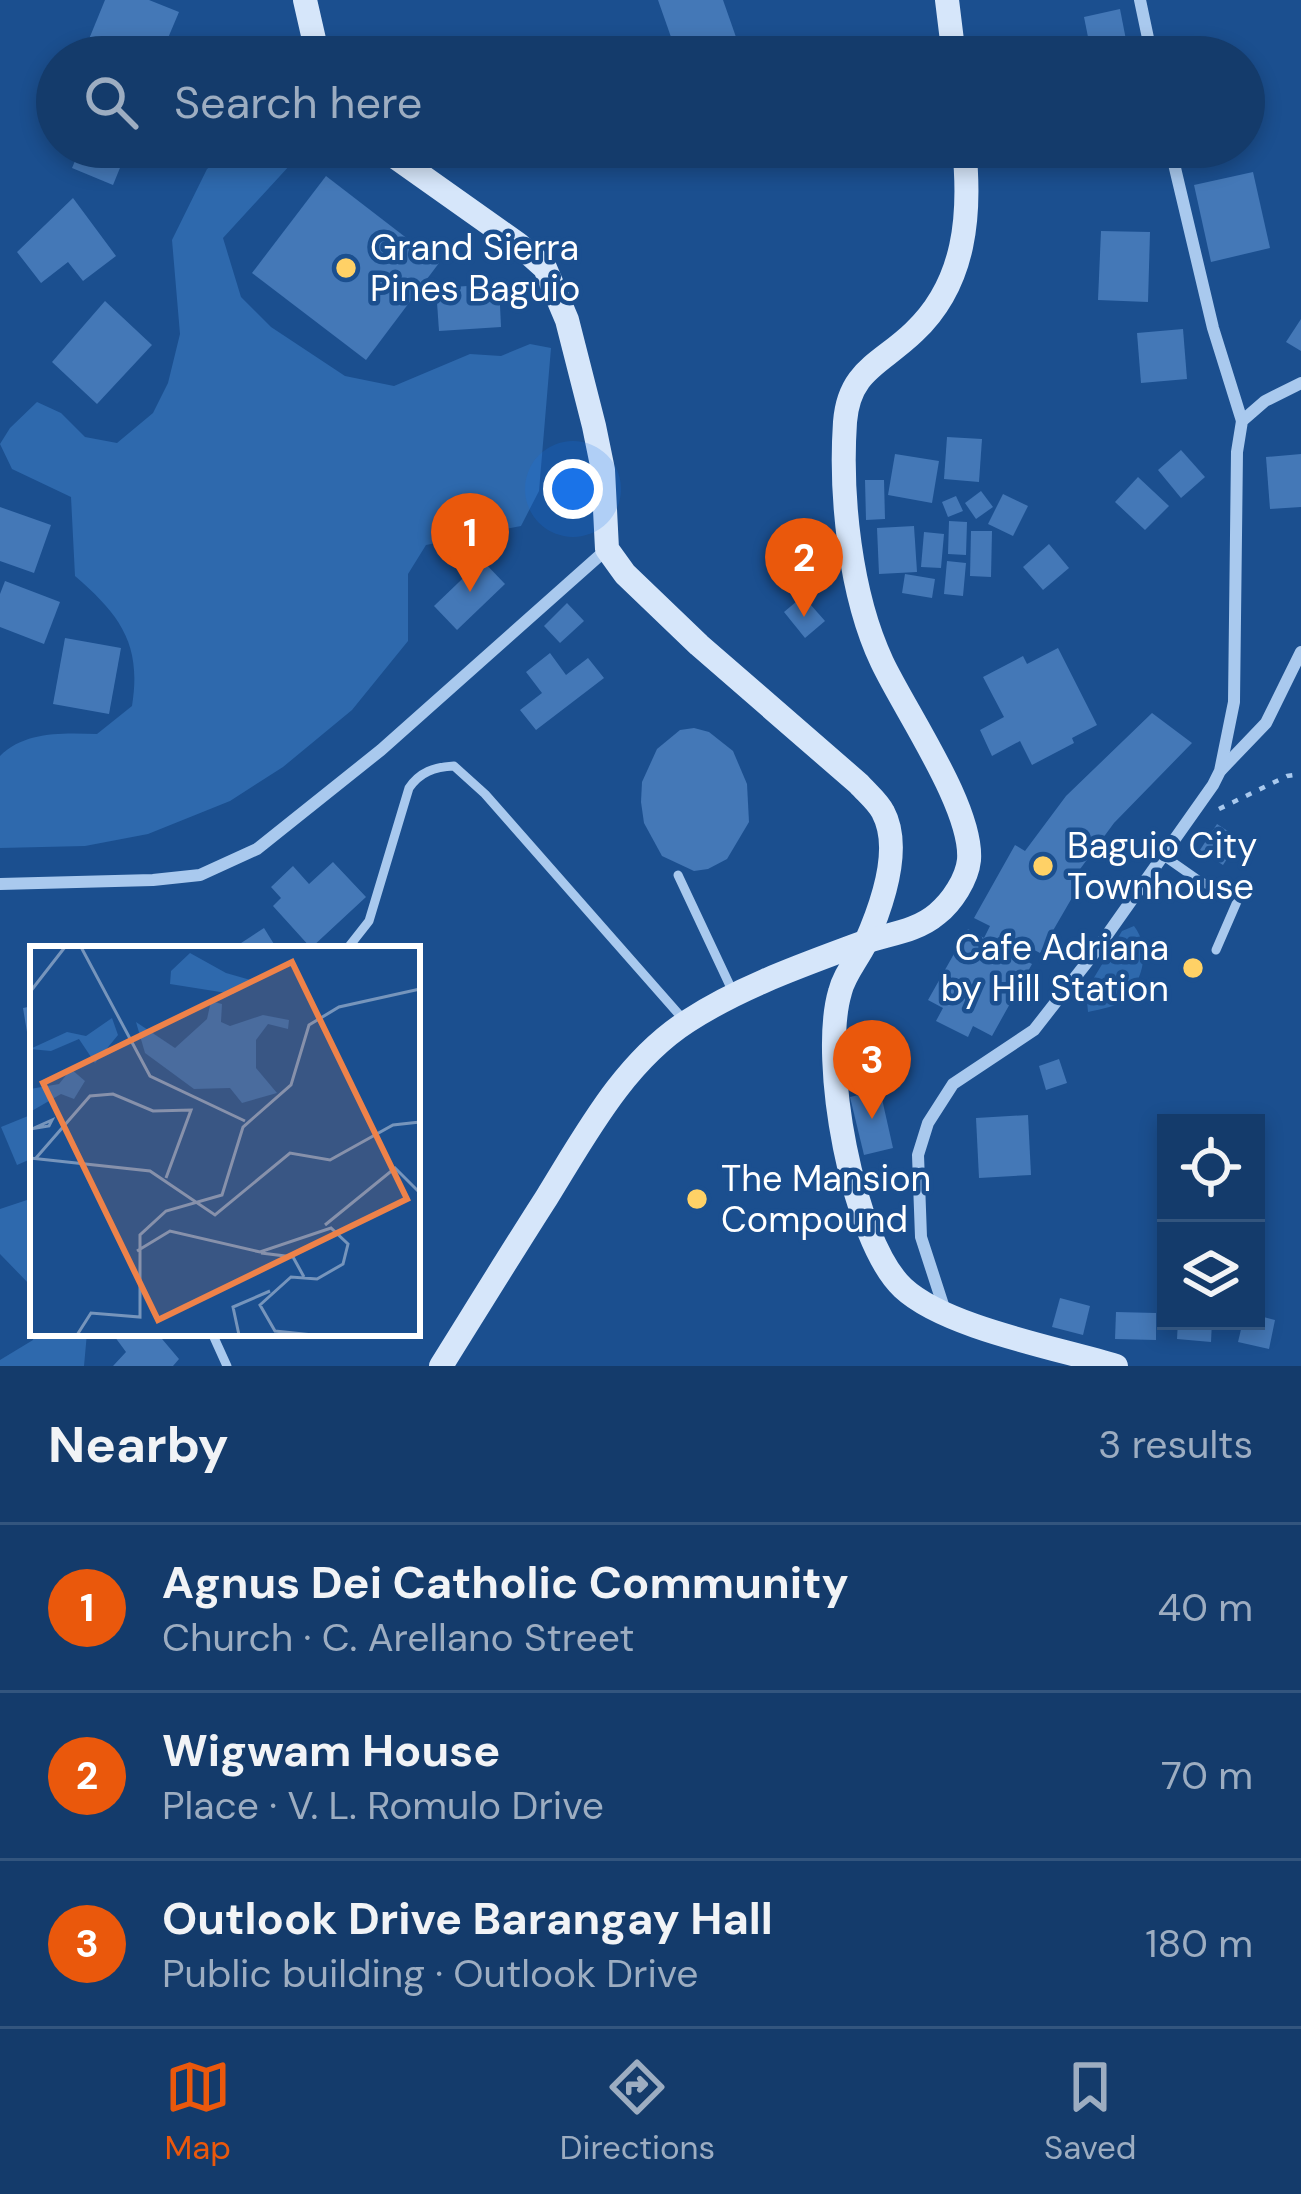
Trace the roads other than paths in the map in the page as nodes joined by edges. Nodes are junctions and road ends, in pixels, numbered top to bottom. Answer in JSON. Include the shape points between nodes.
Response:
{"nodes":[{"id":1,"x":305,"y":0,"type":"edge"},
{"id":2,"x":947,"y":0,"type":"edge"},
{"id":3,"x":1141,"y":0,"type":"edge"},
{"id":4,"x":313,"y":36,"type":"edge"},
{"id":5,"x":951,"y":36,"type":"edge"},
{"id":6,"x":1148,"y":36,"type":"edge"},
{"id":7,"x":411,"y":168,"type":"edge"},
{"id":8,"x":965,"y":168,"type":"edge"},
{"id":9,"x":1175,"y":168,"type":"edge"},
{"id":10,"x":1301,"y":383,"type":"edge"},
{"id":11,"x":1242,"y":421,"type":"junction"},
{"id":12,"x":607,"y":549,"type":"junction"},
{"id":13,"x":1301,"y":652,"type":"edge"},
{"id":14,"x":1220,"y":771,"type":"junction"},
{"id":15,"x":1161,"y":854,"type":"junction"},
{"id":16,"x":679,"y":875,"type":"dead end"},
{"id":17,"x":0,"y":884,"type":"edge"},
{"id":18,"x":866,"y":942,"type":"junction"},
{"id":19,"x":349,"y":946,"type":"edge"},
{"id":20,"x":1216,"y":950,"type":"dead end"},
{"id":21,"x":736,"y":997,"type":"junction"},
{"id":22,"x":686,"y":1022,"type":"junction"},
{"id":23,"x":946,"y":1314,"type":"junction"},
{"id":24,"x":213,"y":1336,"type":"edge"},
{"id":25,"x":227,"y":1366,"type":"edge"},
{"id":26,"x":440,"y":1366,"type":"edge"},
{"id":27,"x":1116,"y":1366,"type":"edge"}],
"edges":[{"from":1,"to":4,"type":"street"},
{"from":2,"to":5,"type":"street"},
{"from":3,"to":6,"type":"street"},
{"from":7,"to":12,"type":"street","via":[[545,268],[594,426]]},
{"from":8,"to":18,"type":"street","via":[[961,256],[930,313],[849,395],[845,468],[864,612],[963,820],[969,861],[938,914]]},
{"from":9,"to":11,"type":"street"},
{"from":10,"to":11,"type":"street"},
{"from":11,"to":14,"type":"street","via":[[1234,702]]},
{"from":12,"to":17,"type":"street","via":[[257,849],[200,875]]},
{"from":12,"to":18,"type":"street","via":[[652,601],[882,810],[892,848]]},
{"from":13,"to":14,"type":"street","via":[[1266,723]]},
{"from":14,"to":15,"type":"street"},
{"from":15,"to":20,"type":"lane","via":[[1239,897]]},
{"from":15,"to":23,"type":"street","via":[[1034,1030],[952,1084],[928,1123],[918,1155],[921,1237]]},
{"from":16,"to":21,"type":"lane"},
{"from":18,"to":21,"type":"street"},
{"from":18,"to":23,"type":"street","via":[[839,992],[835,1098],[868,1235],[904,1289]]},
{"from":19,"to":22,"type":"lane","via":[[370,921],[409,788],[437,766],[454,766]]},
{"from":21,"to":22,"type":"street"},
{"from":22,"to":26,"type":"street","via":[[621,1083]]},
{"from":23,"to":27,"type":"street"},
{"from":24,"to":25,"type":"lane"}]}
